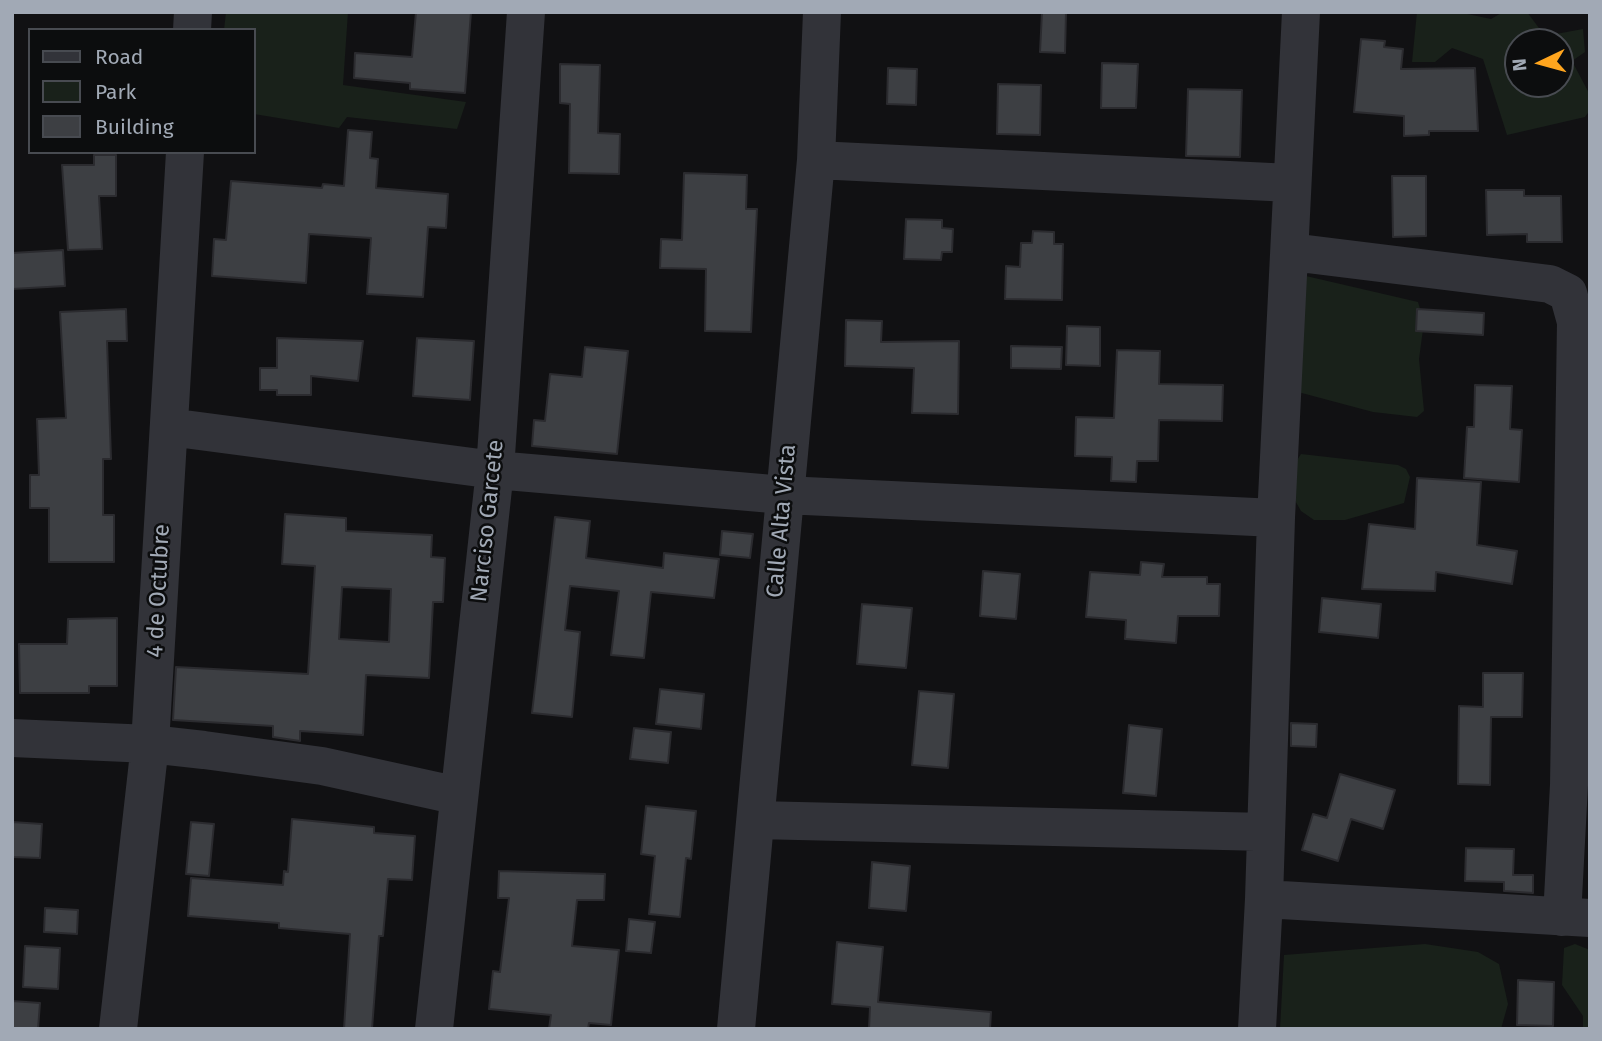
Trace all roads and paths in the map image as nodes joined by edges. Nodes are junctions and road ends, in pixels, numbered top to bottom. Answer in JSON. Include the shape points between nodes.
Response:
{"nodes":[{"id":1,"x":526,"y":12,"type":"edge"},
{"id":2,"x":822,"y":12,"type":"edge"},
{"id":3,"x":1301,"y":12,"type":"edge"},
{"id":4,"x":185,"y":154,"type":"edge"},
{"id":5,"x":816,"y":160,"type":"junction"},
{"id":6,"x":1291,"y":183,"type":"junction"},
{"id":7,"x":1291,"y":252,"type":"junction"},
{"id":8,"x":169,"y":427,"type":"junction"},
{"id":9,"x":495,"y":470,"type":"junction"},
{"id":10,"x":784,"y":495,"type":"junction"},
{"id":11,"x":1276,"y":517,"type":"junction"},
{"id":12,"x":12,"y":738,"type":"edge"},
{"id":13,"x":150,"y":744,"type":"junction"},
{"id":14,"x":1579,"y":786,"type":"edge"},
{"id":15,"x":459,"y":796,"type":"junction"},
{"id":16,"x":756,"y":820,"type":"junction"},
{"id":17,"x":1266,"y":832,"type":"junction"},
{"id":18,"x":1264,"y":899,"type":"junction"},
{"id":19,"x":1576,"y":918,"type":"edge"},
{"id":20,"x":118,"y":1029,"type":"edge"},
{"id":21,"x":434,"y":1029,"type":"edge"},
{"id":22,"x":736,"y":1029,"type":"edge"},
{"id":23,"x":1257,"y":1029,"type":"edge"}],
"edges":[{"from":1,"to":9,"type":"street","name":"Narciso Garcete"},
{"from":2,"to":5,"type":"street","name":"Calle Alta Vista"},
{"from":3,"to":6,"type":"street"},
{"from":4,"to":8,"type":"street","name":"4 de Octubre"},
{"from":5,"to":6,"type":"street"},
{"from":5,"to":10,"type":"street","name":"Calle Alta Vista"},
{"from":6,"to":7,"type":"street"},
{"from":7,"to":11,"type":"street"},
{"from":7,"to":14,"type":"street","via":[[1550,284],[1568,293],[1576,322]]},
{"from":8,"to":9,"type":"street"},
{"from":8,"to":13,"type":"street","name":"4 de Octubre"},
{"from":9,"to":10,"type":"street"},
{"from":9,"to":15,"type":"street","name":"Narciso Garcete"},
{"from":10,"to":11,"type":"street"},
{"from":10,"to":16,"type":"street","name":"Calle Alta Vista"},
{"from":11,"to":17,"type":"street"},
{"from":12,"to":13,"type":"street"},
{"from":13,"to":15,"type":"street","via":[[322,765]]},
{"from":13,"to":20,"type":"street","name":"4 de Octubre"},
{"from":14,"to":19,"type":"street"},
{"from":15,"to":21,"type":"street","name":"Narciso Garcete"},
{"from":16,"to":17,"type":"street"},
{"from":16,"to":22,"type":"street","name":"Calle Alta Vista"},
{"from":17,"to":18,"type":"street"},
{"from":18,"to":19,"type":"street"},
{"from":18,"to":23,"type":"street"}]}
